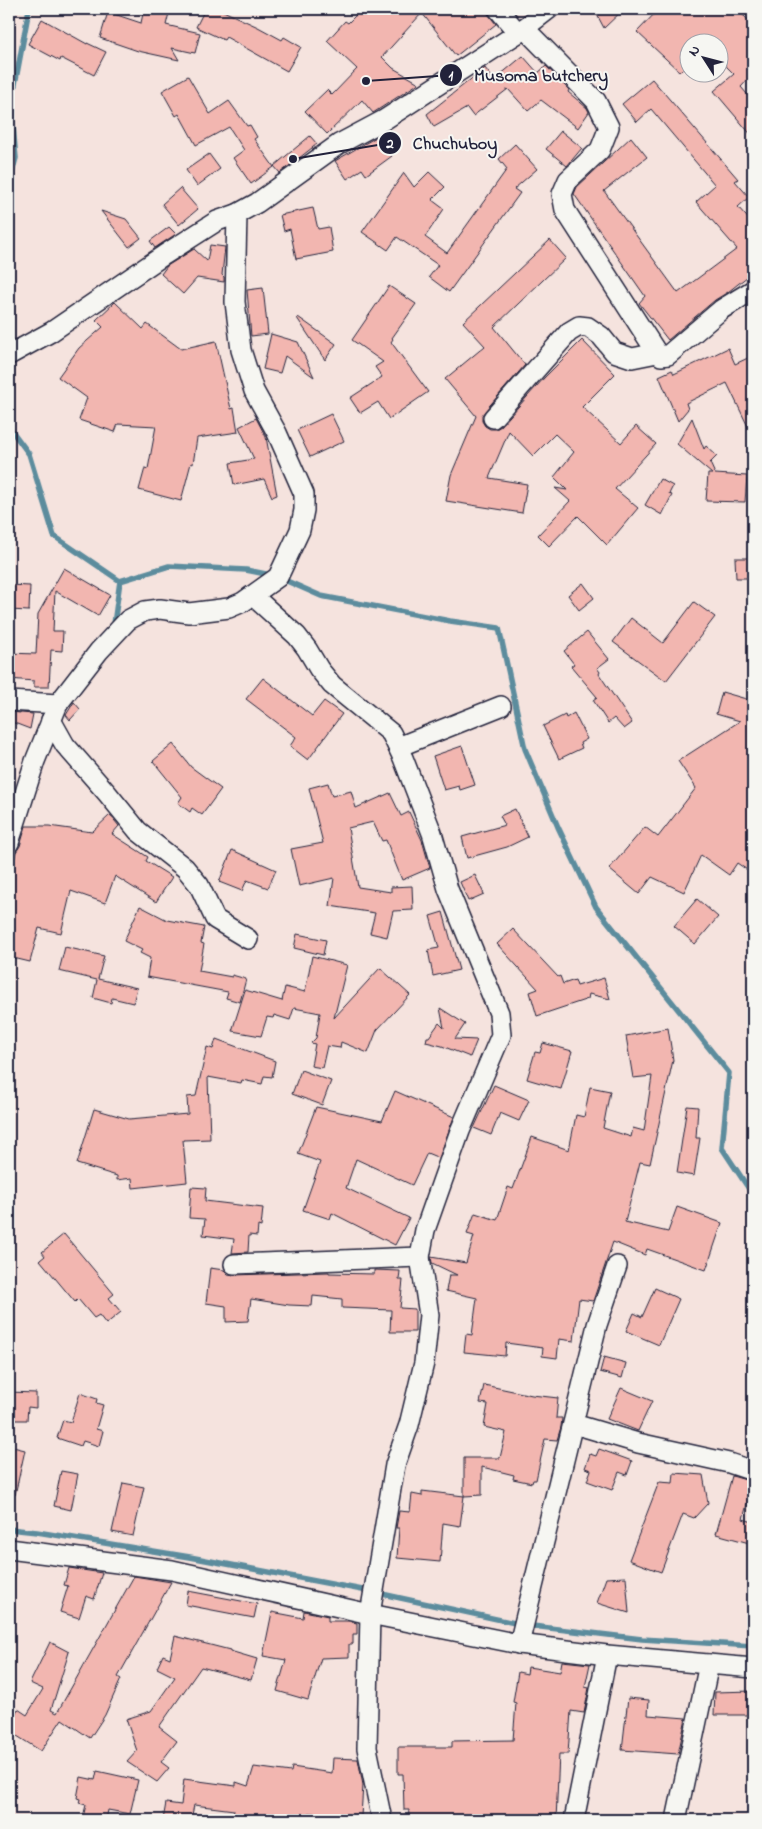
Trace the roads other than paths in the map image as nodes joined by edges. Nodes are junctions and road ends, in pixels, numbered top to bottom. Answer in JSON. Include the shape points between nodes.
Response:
{"nodes":[{"id":1,"x":498,"y":9,"type":"edge"},
{"id":2,"x":549,"y":9,"type":"edge"},
{"id":3,"x":521,"y":31,"type":"junction"},
{"id":4,"x":237,"y":214,"type":"junction"},
{"id":5,"x":753,"y":290,"type":"edge"},
{"id":6,"x":657,"y":353,"type":"junction"},
{"id":7,"x":9,"y":355,"type":"edge"},
{"id":8,"x":493,"y":418,"type":"dead end"},
{"id":9,"x":253,"y":596,"type":"junction"},
{"id":10,"x":9,"y":701,"type":"edge"},
{"id":11,"x":500,"y":706,"type":"dead end"},
{"id":12,"x":54,"y":712,"type":"junction"},
{"id":13,"x":398,"y":747,"type":"junction"},
{"id":14,"x":9,"y":843,"type":"edge"},
{"id":15,"x":248,"y":939,"type":"dead end"},
{"id":16,"x":420,"y":1257,"type":"junction"},
{"id":17,"x":234,"y":1264,"type":"dead end"},
{"id":18,"x":617,"y":1266,"type":"dead end"},
{"id":19,"x":574,"y":1424,"type":"junction"},
{"id":20,"x":753,"y":1472,"type":"edge"},
{"id":21,"x":9,"y":1549,"type":"edge"},
{"id":22,"x":370,"y":1614,"type":"junction"},
{"id":23,"x":519,"y":1644,"type":"junction"},
{"id":24,"x":607,"y":1655,"type":"junction"},
{"id":25,"x":709,"y":1664,"type":"junction"},
{"id":26,"x":753,"y":1668,"type":"edge"},
{"id":27,"x":382,"y":1820,"type":"edge"},
{"id":28,"x":574,"y":1820,"type":"edge"},
{"id":29,"x":676,"y":1820,"type":"edge"}],
"edges":[{"from":1,"to":3,"type":"street"},
{"from":2,"to":3,"type":"street"},
{"from":3,"to":4,"type":"street","via":[[384,120],[339,144]]},
{"from":3,"to":6,"type":"street","via":[[596,101],[609,127],[600,150],[568,180],[562,194],[565,210]]},
{"from":4,"to":7,"type":"street","via":[[217,221],[51,332]]},
{"from":4,"to":9,"type":"street","via":[[235,302],[241,350],[254,392],[277,433],[304,494],[300,530],[278,577]]},
{"from":5,"to":6,"type":"street","via":[[722,309],[668,355]]},
{"from":6,"to":8,"type":"street","via":[[632,358],[614,352],[601,336],[588,327],[579,326],[569,332]]},
{"from":9,"to":12,"type":"street","via":[[229,608],[189,613],[160,609],[145,611],[128,620],[99,651]]},
{"from":9,"to":13,"type":"street","via":[[297,636],[332,685],[391,732]]},
{"from":10,"to":12,"type":"street"},
{"from":11,"to":13,"type":"street"},
{"from":12,"to":14,"type":"street"},
{"from":12,"to":15,"type":"street","via":[[65,745],[138,831],[185,868],[199,885],[216,919]]},
{"from":13,"to":16,"type":"street","via":[[432,833],[448,889],[499,1013],[501,1035],[460,1131],[424,1230]]},
{"from":16,"to":17,"type":"street"},
{"from":16,"to":22,"type":"street","via":[[429,1315],[424,1364],[395,1465]]},
{"from":18,"to":19,"type":"street","via":[[597,1325]]},
{"from":19,"to":20,"type":"street"},
{"from":19,"to":23,"type":"street"},
{"from":21,"to":22,"type":"street","via":[[172,1570]]},
{"from":22,"to":23,"type":"street"},
{"from":22,"to":27,"type":"street","via":[[367,1748]]},
{"from":23,"to":24,"type":"street"},
{"from":24,"to":25,"type":"street"},
{"from":24,"to":28,"type":"street"},
{"from":25,"to":26,"type":"street"},
{"from":25,"to":29,"type":"street"}]}
